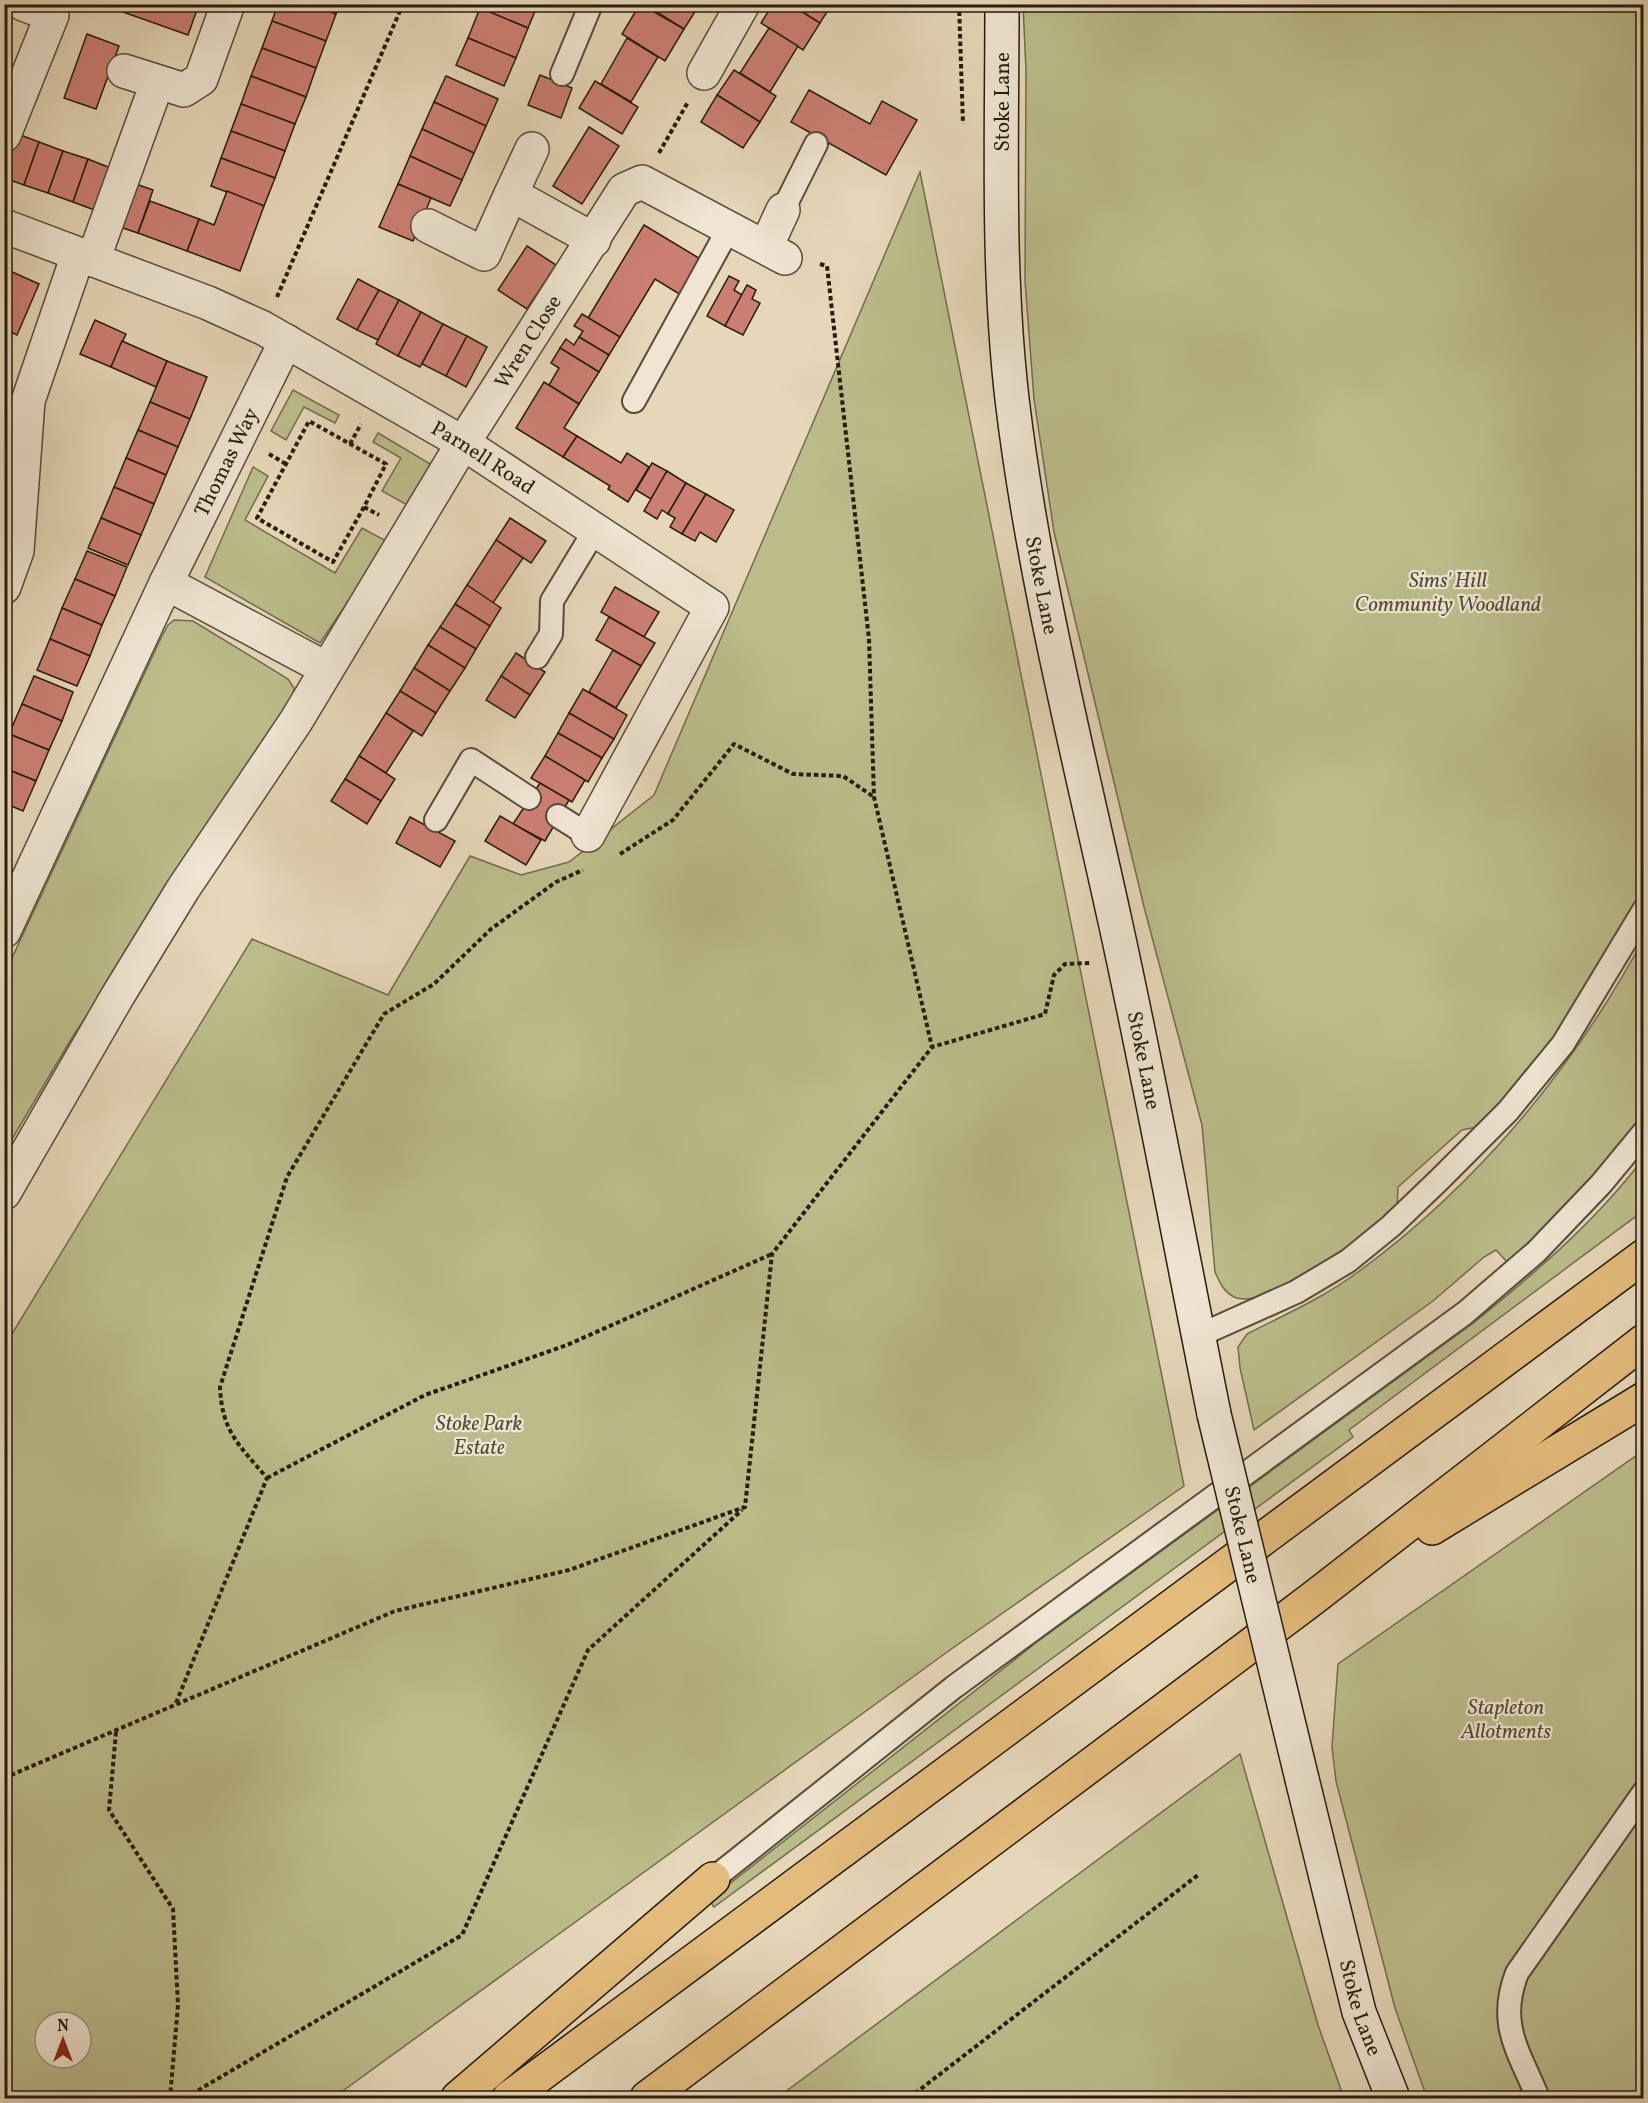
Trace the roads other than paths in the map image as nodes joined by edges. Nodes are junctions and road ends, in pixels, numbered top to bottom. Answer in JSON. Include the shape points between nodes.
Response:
{"nodes":[{"id":1,"x":23,"y":4,"type":"edge"},
{"id":2,"x":228,"y":4,"type":"edge"},
{"id":3,"x":591,"y":4,"type":"edge"},
{"id":4,"x":743,"y":4,"type":"edge"},
{"id":5,"x":1002,"y":4,"type":"edge"},
{"id":6,"x":124,"y":71,"type":"dead end"},
{"id":7,"x":704,"y":73,"type":"road end"},
{"id":8,"x":562,"y":74,"type":"dead end"},
{"id":9,"x":157,"y":83,"type":"junction"},
{"id":10,"x":4,"y":135,"type":"edge"},
{"id":11,"x":816,"y":144,"type":"dead end"},
{"id":12,"x":532,"y":149,"type":"dead end"},
{"id":13,"x":512,"y":194,"type":"junction"},
{"id":14,"x":783,"y":210,"type":"joint"},
{"id":15,"x":4,"y":226,"type":"edge"},
{"id":16,"x":428,"y":226,"type":"dead end"},
{"id":17,"x":729,"y":228,"type":"junction"},
{"id":18,"x":594,"y":240,"type":"junction"},
{"id":19,"x":86,"y":258,"type":"junction"},
{"id":20,"x":275,"y":334,"type":"junction"},
{"id":21,"x":634,"y":401,"type":"dead end"},
{"id":22,"x":463,"y":442,"type":"junction"},
{"id":23,"x":595,"y":530,"type":"junction"},
{"id":24,"x":166,"y":584,"type":"junction"},
{"id":25,"x":4,"y":587,"type":"edge"},
{"id":26,"x":537,"y":657,"type":"dead end"},
{"id":27,"x":326,"y":668,"type":"junction"},
{"id":28,"x":529,"y":798,"type":"dead end"},
{"id":29,"x":558,"y":816,"type":"dead end"},
{"id":30,"x":436,"y":820,"type":"dead end"},
{"id":31,"x":588,"y":835,"type":"joint"},
{"id":32,"x":1644,"y":910,"type":"edge"},
{"id":33,"x":4,"y":931,"type":"edge"},
{"id":34,"x":1644,"y":1132,"type":"edge"},
{"id":35,"x":4,"y":1193,"type":"edge"},
{"id":36,"x":1644,"y":1256,"type":"edge"},
{"id":37,"x":1198,"y":1336,"type":"junction"},
{"id":38,"x":1644,"y":1341,"type":"edge"},
{"id":39,"x":1644,"y":1399,"type":"edge"},
{"id":40,"x":1312,"y":1599,"type":"junction"},
{"id":41,"x":1644,"y":1792,"type":"edge"},
{"id":42,"x":713,"y":1879,"type":"joint"},
{"id":43,"x":458,"y":2098,"type":"edge"},
{"id":44,"x":509,"y":2098,"type":"edge"},
{"id":45,"x":647,"y":2098,"type":"edge"},
{"id":46,"x":1393,"y":2098,"type":"edge"},
{"id":47,"x":1538,"y":2098,"type":"edge"}],
"edges":[{"from":1,"to":10,"type":"street","via":[[52,15]]},
{"from":2,"to":9,"type":"street","via":[[201,79],[184,90]]},
{"from":3,"to":8,"type":"lane"},
{"from":4,"to":7,"type":"street"},
{"from":5,"to":37,"type":"street","name":"Stoke Lane","via":[[1001,229],[1012,402],[1044,596],[1125,964]]},
{"from":6,"to":9,"type":"street"},
{"from":9,"to":19,"type":"street"},
{"from":11,"to":14,"type":"lane"},
{"from":12,"to":13,"type":"street"},
{"from":13,"to":16,"type":"street","via":[[484,254]]},
{"from":13,"to":18,"type":"street"},
{"from":14,"to":17,"type":"street","via":[[789,256]]},
{"from":15,"to":19,"type":"street","name":"Parnell Road"},
{"from":17,"to":18,"type":"street","name":"Wren Close","via":[[642,182],[624,190]]},
{"from":17,"to":21,"type":"lane"},
{"from":18,"to":22,"type":"street","name":"Wren Close"},
{"from":19,"to":20,"type":"street","name":"Parnell Road","via":[[208,303]]},
{"from":19,"to":25,"type":"street","via":[[28,401],[17,552]]},
{"from":20,"to":22,"type":"street","name":"Parnell Road"},
{"from":20,"to":24,"type":"street","name":"Thomas Way"},
{"from":22,"to":23,"type":"street","name":"Parnell Road"},
{"from":22,"to":27,"type":"street"},
{"from":23,"to":26,"type":"lane","via":[[552,601],[551,634]]},
{"from":23,"to":31,"type":"street","name":"Parnell Road","via":[[712,608]]},
{"from":24,"to":27,"type":"street"},
{"from":24,"to":33,"type":"street","name":"Thomas Way"},
{"from":27,"to":35,"type":"street","via":[[296,721],[183,889],[117,996]]},
{"from":28,"to":30,"type":"lane","via":[[471,760]]},
{"from":29,"to":31,"type":"lane"},
{"from":32,"to":37,"type":"lane","via":[[1563,1044],[1508,1111],[1432,1187],[1348,1261],[1296,1292]]},
{"from":34,"to":42,"type":"lane","via":[[1536,1252],[1465,1313],[954,1687]]},
{"from":36,"to":44,"type":"highway"},
{"from":37,"to":46,"type":"street","name":"Stoke Lane","bridge":true,"via":[[1359,2012]]},
{"from":38,"to":40,"type":"highway"},
{"from":39,"to":40,"type":"highway"},
{"from":40,"to":45,"type":"highway"},
{"from":41,"to":47,"type":"lane","via":[[1517,1973],[1510,1992],[1508,2026]]},
{"from":42,"to":43,"type":"highway"}]}
